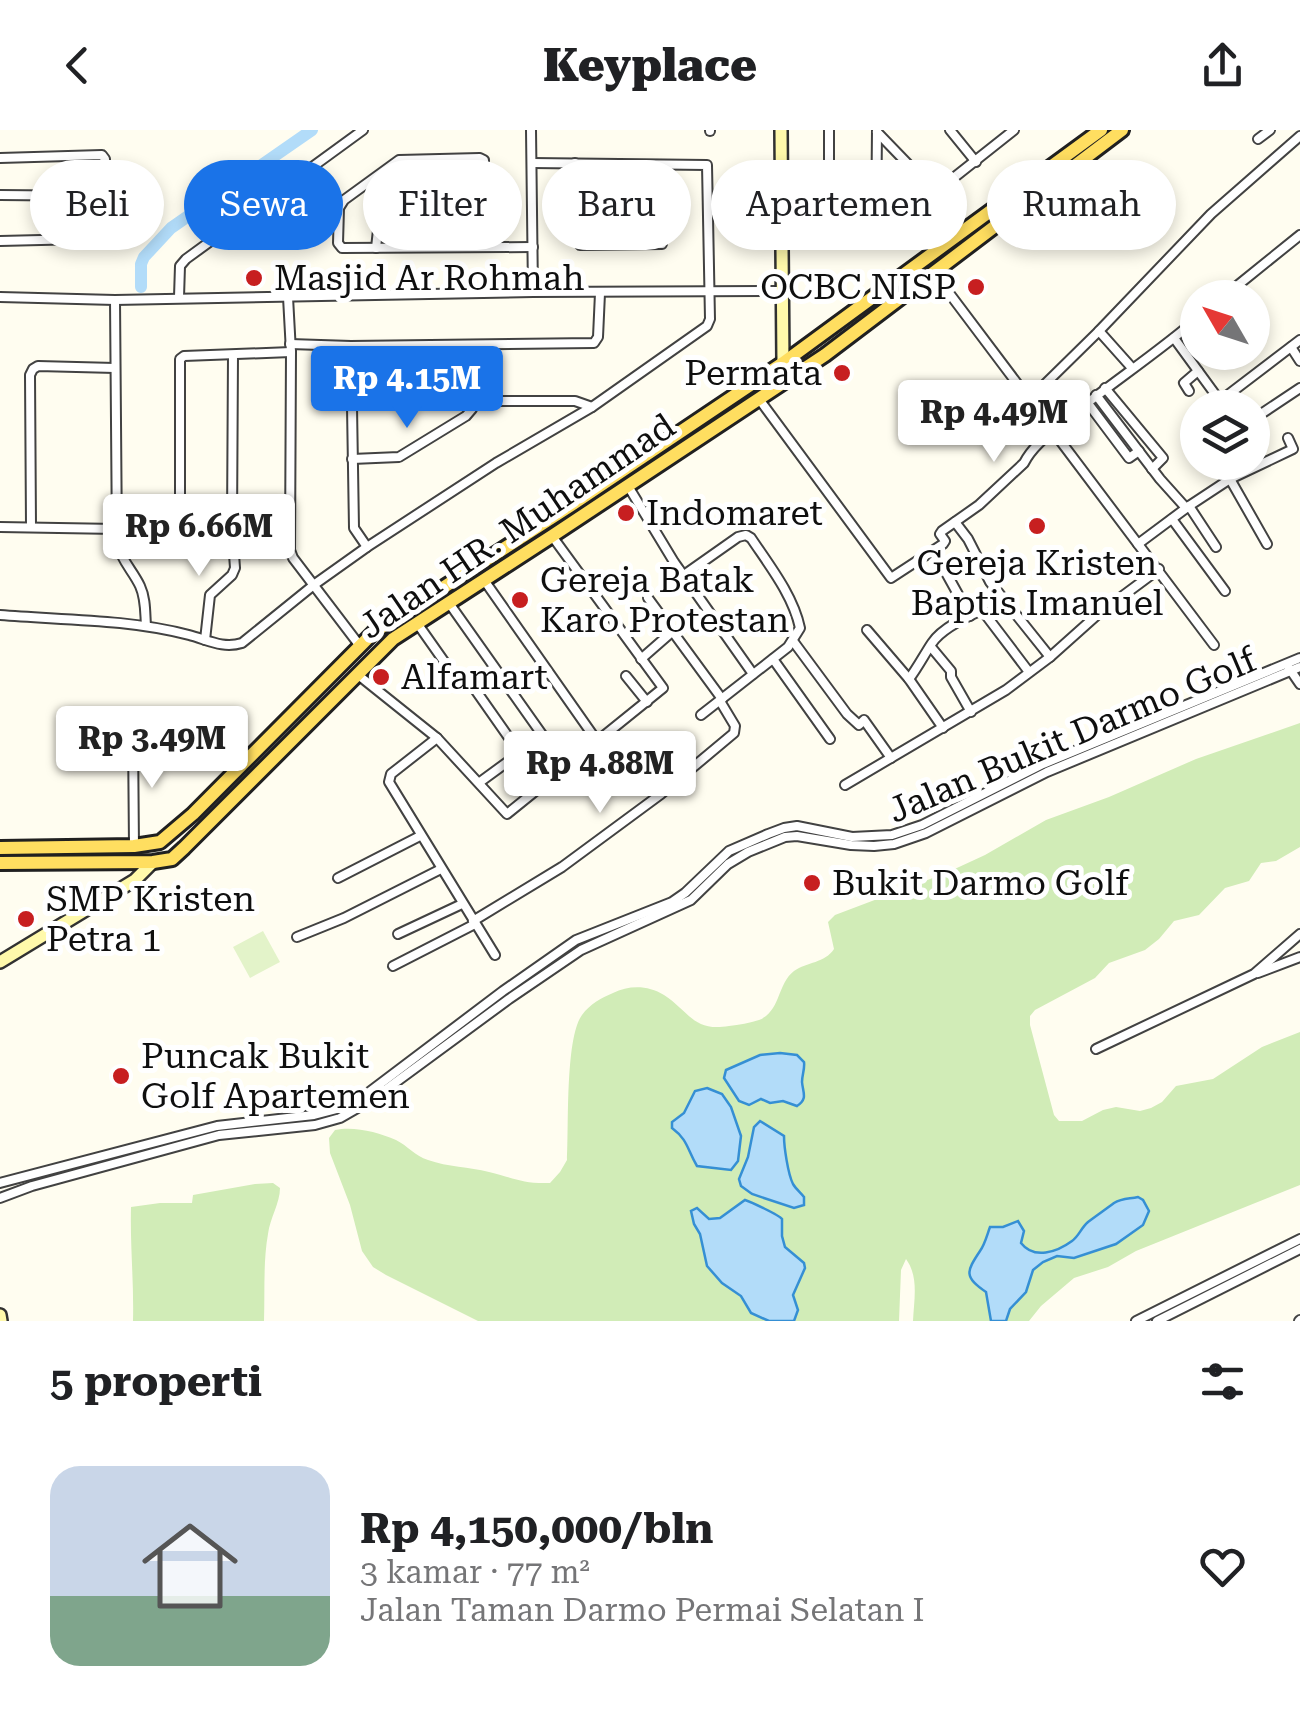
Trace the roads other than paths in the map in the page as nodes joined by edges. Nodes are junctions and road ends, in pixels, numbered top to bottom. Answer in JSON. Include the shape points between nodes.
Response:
{"nodes":[{"id":1,"x":363,"y":130,"type":"edge"},
{"id":2,"x":531,"y":130,"type":"edge"},
{"id":3,"x":780,"y":130,"type":"edge"},
{"id":4,"x":829,"y":130,"type":"edge"},
{"id":5,"x":950,"y":130,"type":"edge"},
{"id":6,"x":1014,"y":130,"type":"edge"},
{"id":7,"x":1100,"y":130,"type":"edge"},
{"id":8,"x":1122,"y":130,"type":"edge"},
{"id":9,"x":1270,"y":130,"type":"edge"},
{"id":10,"x":878,"y":131,"type":"edge"},
{"id":11,"x":1300,"y":136,"type":"edge"},
{"id":12,"x":1258,"y":139,"type":"dead end"},
{"id":13,"x":1,"y":157,"type":"edge"},
{"id":14,"x":106,"y":160,"type":"edge"},
{"id":15,"x":399,"y":160,"type":"edge"},
{"id":16,"x":482,"y":160,"type":"edge"},
{"id":17,"x":781,"y":160,"type":"edge"},
{"id":18,"x":829,"y":160,"type":"edge"},
{"id":19,"x":877,"y":160,"type":"edge"},
{"id":20,"x":1069,"y":160,"type":"edge"},
{"id":21,"x":1075,"y":160,"type":"edge"},
{"id":22,"x":976,"y":162,"type":"junction"},
{"id":23,"x":532,"y":163,"type":"junction"},
{"id":24,"x":542,"y":163,"type":"edge"},
{"id":25,"x":691,"y":165,"type":"edge"},
{"id":26,"x":363,"y":187,"type":"edge"},
{"id":27,"x":0,"y":195,"type":"edge"},
{"id":28,"x":30,"y":195,"type":"edge"},
{"id":29,"x":987,"y":213,"type":"edge"},
{"id":30,"x":987,"y":229,"type":"edge"},
{"id":31,"x":1300,"y":235,"type":"edge"},
{"id":32,"x":30,"y":240,"type":"edge"},
{"id":33,"x":0,"y":241,"type":"edge"},
{"id":34,"x":522,"y":247,"type":"edge"},
{"id":35,"x":533,"y":247,"type":"junction"},
{"id":36,"x":363,"y":248,"type":"edge"},
{"id":37,"x":782,"y":250,"type":"edge"},
{"id":38,"x":934,"y":272,"type":"junction"},
{"id":39,"x":1244,"y":280,"type":"edge"},
{"id":40,"x":710,"y":291,"type":"junction"},
{"id":41,"x":781,"y":291,"type":"junction"},
{"id":42,"x":533,"y":292,"type":"junction"},
{"id":43,"x":600,"y":293,"type":"junction"},
{"id":44,"x":0,"y":297,"type":"edge"},
{"id":45,"x":179,"y":297,"type":"junction"},
{"id":46,"x":288,"y":297,"type":"junction"},
{"id":47,"x":115,"y":300,"type":"junction"},
{"id":48,"x":1100,"y":331,"type":"junction"},
{"id":49,"x":1180,"y":333,"type":"edge"},
{"id":50,"x":1174,"y":338,"type":"junction"},
{"id":51,"x":1300,"y":340,"type":"edge"},
{"id":52,"x":351,"y":346,"type":"junction"},
{"id":53,"x":1292,"y":347,"type":"junction"},
{"id":54,"x":291,"y":348,"type":"junction"},
{"id":55,"x":233,"y":355,"type":"junction"},
{"id":56,"x":1300,"y":362,"type":"edge"},
{"id":57,"x":783,"y":363,"type":"junction"},
{"id":58,"x":115,"y":368,"type":"junction"},
{"id":59,"x":1132,"y":368,"type":"junction"},
{"id":60,"x":1198,"y":371,"type":"junction"},
{"id":61,"x":1105,"y":388,"type":"junction"},
{"id":62,"x":1300,"y":388,"type":"edge"},
{"id":63,"x":1189,"y":390,"type":"edge"},
{"id":64,"x":1096,"y":395,"type":"junction"},
{"id":65,"x":1027,"y":398,"type":"junction"},
{"id":66,"x":759,"y":399,"type":"junction"},
{"id":67,"x":351,"y":400,"type":"junction"},
{"id":68,"x":473,"y":401,"type":"junction"},
{"id":69,"x":1087,"y":402,"type":"junction"},
{"id":70,"x":592,"y":407,"type":"junction"},
{"id":71,"x":1270,"y":408,"type":"edge"},
{"id":72,"x":693,"y":424,"type":"junction"},
{"id":73,"x":1052,"y":431,"type":"junction"},
{"id":74,"x":702,"y":437,"type":"junction"},
{"id":75,"x":1288,"y":438,"type":"dead end"},
{"id":76,"x":1296,"y":447,"type":"edge"},
{"id":77,"x":1139,"y":451,"type":"junction"},
{"id":78,"x":352,"y":458,"type":"junction"},
{"id":79,"x":1270,"y":460,"type":"edge"},
{"id":80,"x":1152,"y":469,"type":"junction"},
{"id":81,"x":1228,"y":480,"type":"edge"},
{"id":82,"x":1231,"y":480,"type":"edge"},
{"id":83,"x":628,"y":486,"type":"junction"},
{"id":84,"x":570,"y":506,"type":"junction"},
{"id":85,"x":1187,"y":507,"type":"junction"},
{"id":86,"x":550,"y":518,"type":"junction"},
{"id":87,"x":579,"y":518,"type":"junction"},
{"id":88,"x":1172,"y":519,"type":"junction"},
{"id":89,"x":955,"y":522,"type":"junction"},
{"id":90,"x":31,"y":526,"type":"junction"},
{"id":91,"x":232,"y":526,"type":"junction"},
{"id":92,"x":0,"y":527,"type":"edge"},
{"id":93,"x":116,"y":529,"type":"junction"},
{"id":94,"x":556,"y":534,"type":"junction"},
{"id":95,"x":1138,"y":544,"type":"junction"},
{"id":96,"x":1267,"y":544,"type":"dead end"},
{"id":97,"x":368,"y":546,"type":"junction"},
{"id":98,"x":1216,"y":547,"type":"dead end"},
{"id":99,"x":934,"y":551,"type":"junction"},
{"id":100,"x":1159,"y":569,"type":"junction"},
{"id":101,"x":684,"y":576,"type":"junction"},
{"id":102,"x":484,"y":580,"type":"junction"},
{"id":103,"x":315,"y":584,"type":"junction"},
{"id":104,"x":1225,"y":591,"type":"dead end"},
{"id":105,"x":648,"y":598,"type":"dead end"},
{"id":106,"x":448,"y":603,"type":"junction"},
{"id":107,"x":0,"y":615,"type":"edge"},
{"id":108,"x":970,"y":616,"type":"junction"},
{"id":109,"x":417,"y":623,"type":"junction"},
{"id":110,"x":146,"y":626,"type":"junction"},
{"id":111,"x":866,"y":630,"type":"dead end"},
{"id":112,"x":674,"y":631,"type":"junction"},
{"id":113,"x":204,"y":640,"type":"junction"},
{"id":114,"x":793,"y":642,"type":"junction"},
{"id":115,"x":1214,"y":645,"type":"dead end"},
{"id":116,"x":360,"y":646,"type":"junction"},
{"id":117,"x":931,"y":646,"type":"junction"},
{"id":118,"x":1050,"y":657,"type":"junction"},
{"id":119,"x":1300,"y":658,"type":"edge"},
{"id":120,"x":640,"y":659,"type":"junction"},
{"id":121,"x":773,"y":659,"type":"junction"},
{"id":122,"x":1293,"y":667,"type":"edge"},
{"id":123,"x":1029,"y":672,"type":"junction"},
{"id":124,"x":357,"y":674,"type":"junction"},
{"id":125,"x":753,"y":674,"type":"junction"},
{"id":126,"x":626,"y":676,"type":"dead end"},
{"id":127,"x":909,"y":679,"type":"junction"},
{"id":128,"x":1300,"y":684,"type":"edge"},
{"id":129,"x":320,"y":686,"type":"junction"},
{"id":130,"x":333,"y":699,"type":"junction"},
{"id":131,"x":721,"y":700,"type":"junction"},
{"id":132,"x":646,"y":702,"type":"junction"},
{"id":133,"x":971,"y":712,"type":"junction"},
{"id":134,"x":701,"y":716,"type":"dead end"},
{"id":135,"x":943,"y":728,"type":"junction"},
{"id":136,"x":133,"y":736,"type":"dead end"},
{"id":137,"x":544,"y":736,"type":"junction"},
{"id":138,"x":437,"y":738,"type":"junction"},
{"id":139,"x":830,"y":739,"type":"dead end"},
{"id":140,"x":597,"y":740,"type":"junction"},
{"id":141,"x":520,"y":752,"type":"junction"},
{"id":142,"x":891,"y":758,"type":"junction"},
{"id":143,"x":565,"y":767,"type":"junction"},
{"id":144,"x":480,"y":782,"type":"junction"},
{"id":145,"x":845,"y":785,"type":"dead end"},
{"id":146,"x":420,"y":836,"type":"junction"},
{"id":147,"x":134,"y":846,"type":"junction"},
{"id":148,"x":0,"y":848,"type":"edge"},
{"id":149,"x":153,"y":862,"type":"junction"},
{"id":150,"x":0,"y":864,"type":"edge"},
{"id":151,"x":440,"y":869,"type":"junction"},
{"id":152,"x":338,"y":878,"type":"dead end"},
{"id":153,"x":462,"y":904,"type":"junction"},
{"id":154,"x":474,"y":922,"type":"junction"},
{"id":155,"x":398,"y":934,"type":"dead end"},
{"id":156,"x":1300,"y":934,"type":"edge"},
{"id":157,"x":297,"y":937,"type":"dead end"},
{"id":158,"x":495,"y":955,"type":"dead end"},
{"id":159,"x":1300,"y":957,"type":"edge"},
{"id":160,"x":0,"y":962,"type":"edge"},
{"id":161,"x":392,"y":966,"type":"dead end"},
{"id":162,"x":1254,"y":974,"type":"junction"},
{"id":163,"x":1096,"y":1049,"type":"dead end"},
{"id":164,"x":54,"y":1168,"type":"junction"},
{"id":165,"x":14,"y":1179,"type":"junction"},
{"id":166,"x":56,"y":1179,"type":"junction"},
{"id":167,"x":0,"y":1183,"type":"edge"},
{"id":168,"x":19,"y":1191,"type":"junction"},
{"id":169,"x":0,"y":1198,"type":"edge"},
{"id":170,"x":1300,"y":1239,"type":"edge"},
{"id":171,"x":1300,"y":1249,"type":"edge"},
{"id":172,"x":1260,"y":1264,"type":"junction"},
{"id":173,"x":1136,"y":1321,"type":"edge"},
{"id":174,"x":1158,"y":1321,"type":"edge"}],
"edges":[{"from":1,"to":45,"type":"street","via":[[186,259]]},
{"from":2,"to":23,"type":"street"},
{"from":3,"to":17,"type":"street"},
{"from":4,"to":18,"type":"street"},
{"from":5,"to":22,"type":"street"},
{"from":6,"to":22,"type":"street"},
{"from":7,"to":20,"type":"main road"},
{"from":8,"to":21,"type":"main road"},
{"from":9,"to":12,"type":"street"},
{"from":10,"to":19,"type":"street"},
{"from":10,"to":22,"type":"street","via":[[934,191]]},
{"from":11,"to":48,"type":"street","via":[[1211,214]]},
{"from":13,"to":14,"type":"street"},
{"from":15,"to":16,"type":"street"},
{"from":23,"to":24,"type":"street"},
{"from":23,"to":35,"type":"street"},
{"from":25,"to":40,"type":"street","via":[[709,168]]},
{"from":26,"to":36,"type":"street","via":[[340,204],[338,243]]},
{"from":27,"to":28,"type":"street"},
{"from":29,"to":57,"type":"main road","name":"Jalan HR. Muhammad"},
{"from":30,"to":38,"type":"main road","name":"Jalan HR. Muhammad"},
{"from":31,"to":39,"type":"street"},
{"from":32,"to":33,"type":"street"},
{"from":34,"to":35,"type":"street"},
{"from":35,"to":42,"type":"street"},
{"from":37,"to":41,"type":"street"},
{"from":38,"to":65,"type":"street"},
{"from":38,"to":66,"type":"main road","name":"Jalan HR. Muhammad"},
{"from":40,"to":41,"type":"street"},
{"from":40,"to":43,"type":"street"},
{"from":40,"to":70,"type":"street","via":[[707,326]]},
{"from":41,"to":57,"type":"street"},
{"from":42,"to":43,"type":"street"},
{"from":42,"to":46,"type":"street"},
{"from":43,"to":52,"type":"street","via":[[594,342]]},
{"from":44,"to":47,"type":"street"},
{"from":45,"to":46,"type":"street"},
{"from":45,"to":47,"type":"street"},
{"from":46,"to":54,"type":"street"},
{"from":47,"to":58,"type":"street"},
{"from":48,"to":59,"type":"street"},
{"from":48,"to":65,"type":"street"},
{"from":49,"to":50,"type":"street"},
{"from":50,"to":59,"type":"street"},
{"from":50,"to":60,"type":"street"},
{"from":51,"to":53,"type":"street"},
{"from":52,"to":54,"type":"street"},
{"from":52,"to":67,"type":"street"},
{"from":53,"to":56,"type":"street"},
{"from":53,"to":60,"type":"street","via":[[1222,400]]},
{"from":54,"to":55,"type":"street"},
{"from":54,"to":103,"type":"street","via":[[290,550]]},
{"from":55,"to":91,"type":"street"},
{"from":55,"to":91,"type":"street","via":[[184,356],[179,364],[180,520],[187,527]]},
{"from":57,"to":72,"type":"main road","name":"Jalan HR. Muhammad"},
{"from":58,"to":90,"type":"street","via":[[33,369]]},
{"from":58,"to":93,"type":"street"},
{"from":59,"to":61,"type":"street"},
{"from":60,"to":63,"type":"street","via":[[1184,383]]},
{"from":61,"to":64,"type":"street"},
{"from":61,"to":80,"type":"street","via":[[1163,458]]},
{"from":62,"to":71,"type":"street"},
{"from":64,"to":69,"type":"street"},
{"from":64,"to":77,"type":"street"},
{"from":65,"to":73,"type":"street"},
{"from":66,"to":74,"type":"main road","name":"Jalan HR. Muhammad"},
{"from":66,"to":99,"type":"street","via":[[890,577]]},
{"from":67,"to":68,"type":"street"},
{"from":67,"to":78,"type":"street"},
{"from":68,"to":70,"type":"street","via":[[575,401]]},
{"from":68,"to":78,"type":"street","via":[[466,416],[399,457]]},
{"from":69,"to":73,"type":"street"},
{"from":69,"to":77,"type":"street","via":[[1132,462]]},
{"from":70,"to":97,"type":"street"},
{"from":72,"to":74,"type":"main road"},
{"from":72,"to":84,"type":"main road","name":"Jalan HR. Muhammad"},
{"from":73,"to":89,"type":"street"},
{"from":73,"to":95,"type":"street"},
{"from":74,"to":83,"type":"main road","name":"Jalan HR. Muhammad"},
{"from":75,"to":76,"type":"street"},
{"from":76,"to":79,"type":"street"},
{"from":77,"to":80,"type":"street"},
{"from":78,"to":97,"type":"street","via":[[354,528]]},
{"from":80,"to":85,"type":"street"},
{"from":81,"to":85,"type":"street"},
{"from":82,"to":96,"type":"street"},
{"from":83,"to":87,"type":"main road","name":"Jalan HR. Muhammad"},
{"from":83,"to":101,"type":"street"},
{"from":84,"to":86,"type":"main road","name":"Jalan HR. Muhammad"},
{"from":84,"to":87,"type":"main road"},
{"from":85,"to":88,"type":"street"},
{"from":85,"to":98,"type":"street"},
{"from":86,"to":94,"type":"main road","via":[[558,525]]},
{"from":86,"to":116,"type":"main road","name":"Jalan HR. Muhammad"},
{"from":87,"to":94,"type":"main road","name":"Jalan HR. Muhammad"},
{"from":88,"to":95,"type":"street"},
{"from":88,"to":104,"type":"street"},
{"from":89,"to":99,"type":"street","via":[[940,532],[944,543]]},
{"from":89,"to":118,"type":"street","via":[[990,582]]},
{"from":90,"to":92,"type":"street"},
{"from":90,"to":93,"type":"street"},
{"from":91,"to":113,"type":"street","via":[[234,572],[210,594]]},
{"from":93,"to":110,"type":"street","via":[[120,554],[142,588]]},
{"from":94,"to":102,"type":"main road","name":"Jalan HR. Muhammad"},
{"from":94,"to":120,"type":"street"},
{"from":95,"to":100,"type":"street"},
{"from":97,"to":103,"type":"street"},
{"from":99,"to":108,"type":"street"},
{"from":100,"to":115,"type":"street"},
{"from":100,"to":118,"type":"street"},
{"from":101,"to":114,"type":"street","via":[[746,535],[796,613],[800,628]]},
{"from":101,"to":125,"type":"street"},
{"from":102,"to":106,"type":"main road","name":"Jalan HR. Muhammad"},
{"from":102,"to":140,"type":"street"},
{"from":103,"to":113,"type":"street","via":[[242,642],[230,647]]},
{"from":103,"to":116,"type":"street"},
{"from":105,"to":112,"type":"street"},
{"from":106,"to":109,"type":"main road","name":"Jalan HR. Muhammad"},
{"from":106,"to":137,"type":"street"},
{"from":107,"to":110,"type":"street"},
{"from":108,"to":117,"type":"street"},
{"from":108,"to":123,"type":"street","via":[[982,610]]},
{"from":109,"to":124,"type":"main road","name":"Jalan HR. Muhammad"},
{"from":109,"to":141,"type":"street"},
{"from":110,"to":113,"type":"street"},
{"from":111,"to":127,"type":"street"},
{"from":112,"to":120,"type":"street"},
{"from":112,"to":131,"type":"street"},
{"from":114,"to":121,"type":"street"},
{"from":114,"to":142,"type":"street","via":[[847,714],[858,725],[864,720]]},
{"from":116,"to":129,"type":"main road","name":"Jalan HR. Muhammad"},
{"from":117,"to":127,"type":"street"},
{"from":117,"to":133,"type":"street"},
{"from":118,"to":123,"type":"street"},
{"from":119,"to":122,"type":"street","name":"Jalan Bukit Darmo Golf"},
{"from":120,"to":132,"type":"street","via":[[662,686]]},
{"from":121,"to":125,"type":"street"},
{"from":121,"to":139,"type":"street"},
{"from":122,"to":128,"type":"street"},
{"from":122,"to":164,"type":"street","name":"Jalan Bukit Darmo Golf","via":[[1043,764],[892,835],[797,826],[729,850],[686,893],[576,940],[336,1109],[218,1126]]},
{"from":122,"to":166,"type":"street","name":"Jalan Bukit Darmo Golf","via":[[894,844],[797,836],[748,852],[692,900],[582,950],[340,1118],[219,1135]]},
{"from":123,"to":133,"type":"street"},
{"from":124,"to":130,"type":"main road","name":"Jalan HR. Muhammad"},
{"from":124,"to":138,"type":"street"},
{"from":125,"to":131,"type":"street"},
{"from":126,"to":132,"type":"street"},
{"from":127,"to":135,"type":"street"},
{"from":129,"to":130,"type":"main road"},
{"from":129,"to":147,"type":"main road","name":"Jalan HR. Muhammad","via":[[194,814],[160,842]]},
{"from":130,"to":149,"type":"main road","name":"Jalan HR. Muhammad","via":[[184,848]]},
{"from":131,"to":134,"type":"street"},
{"from":131,"to":154,"type":"street","via":[[734,733],[562,866]]},
{"from":132,"to":140,"type":"street"},
{"from":133,"to":135,"type":"street"},
{"from":135,"to":142,"type":"street"},
{"from":136,"to":147,"type":"street"},
{"from":137,"to":141,"type":"street"},
{"from":137,"to":143,"type":"street"},
{"from":138,"to":144,"type":"street"},
{"from":138,"to":146,"type":"street","via":[[388,776]]},
{"from":140,"to":143,"type":"street"},
{"from":141,"to":144,"type":"street"},
{"from":142,"to":145,"type":"street"},
{"from":143,"to":144,"type":"street","via":[[507,814]]},
{"from":146,"to":151,"type":"street"},
{"from":146,"to":152,"type":"street"},
{"from":147,"to":148,"type":"main road","name":"Jalan HR. Muhammad"},
{"from":149,"to":150,"type":"main road","name":"Jalan HR. Muhammad"},
{"from":149,"to":160,"type":"street","via":[[135,880]]},
{"from":151,"to":153,"type":"street"},
{"from":151,"to":157,"type":"street"},
{"from":153,"to":154,"type":"street"},
{"from":153,"to":155,"type":"street"},
{"from":154,"to":158,"type":"street"},
{"from":154,"to":161,"type":"street"},
{"from":156,"to":162,"type":"street"},
{"from":159,"to":162,"type":"street"},
{"from":162,"to":163,"type":"street"},
{"from":164,"to":165,"type":"street","name":"Jalan Bukit Darmo Golf"},
{"from":164,"to":166,"type":"street"},
{"from":165,"to":167,"type":"street","name":"Jalan Bukit Darmo Golf"},
{"from":165,"to":168,"type":"street"},
{"from":166,"to":168,"type":"street","name":"Jalan Bukit Darmo Golf"},
{"from":168,"to":169,"type":"street","name":"Jalan Bukit Darmo Golf"},
{"from":170,"to":172,"type":"street"},
{"from":171,"to":172,"type":"street"},
{"from":172,"to":173,"type":"street"},
{"from":172,"to":174,"type":"street"}]}
